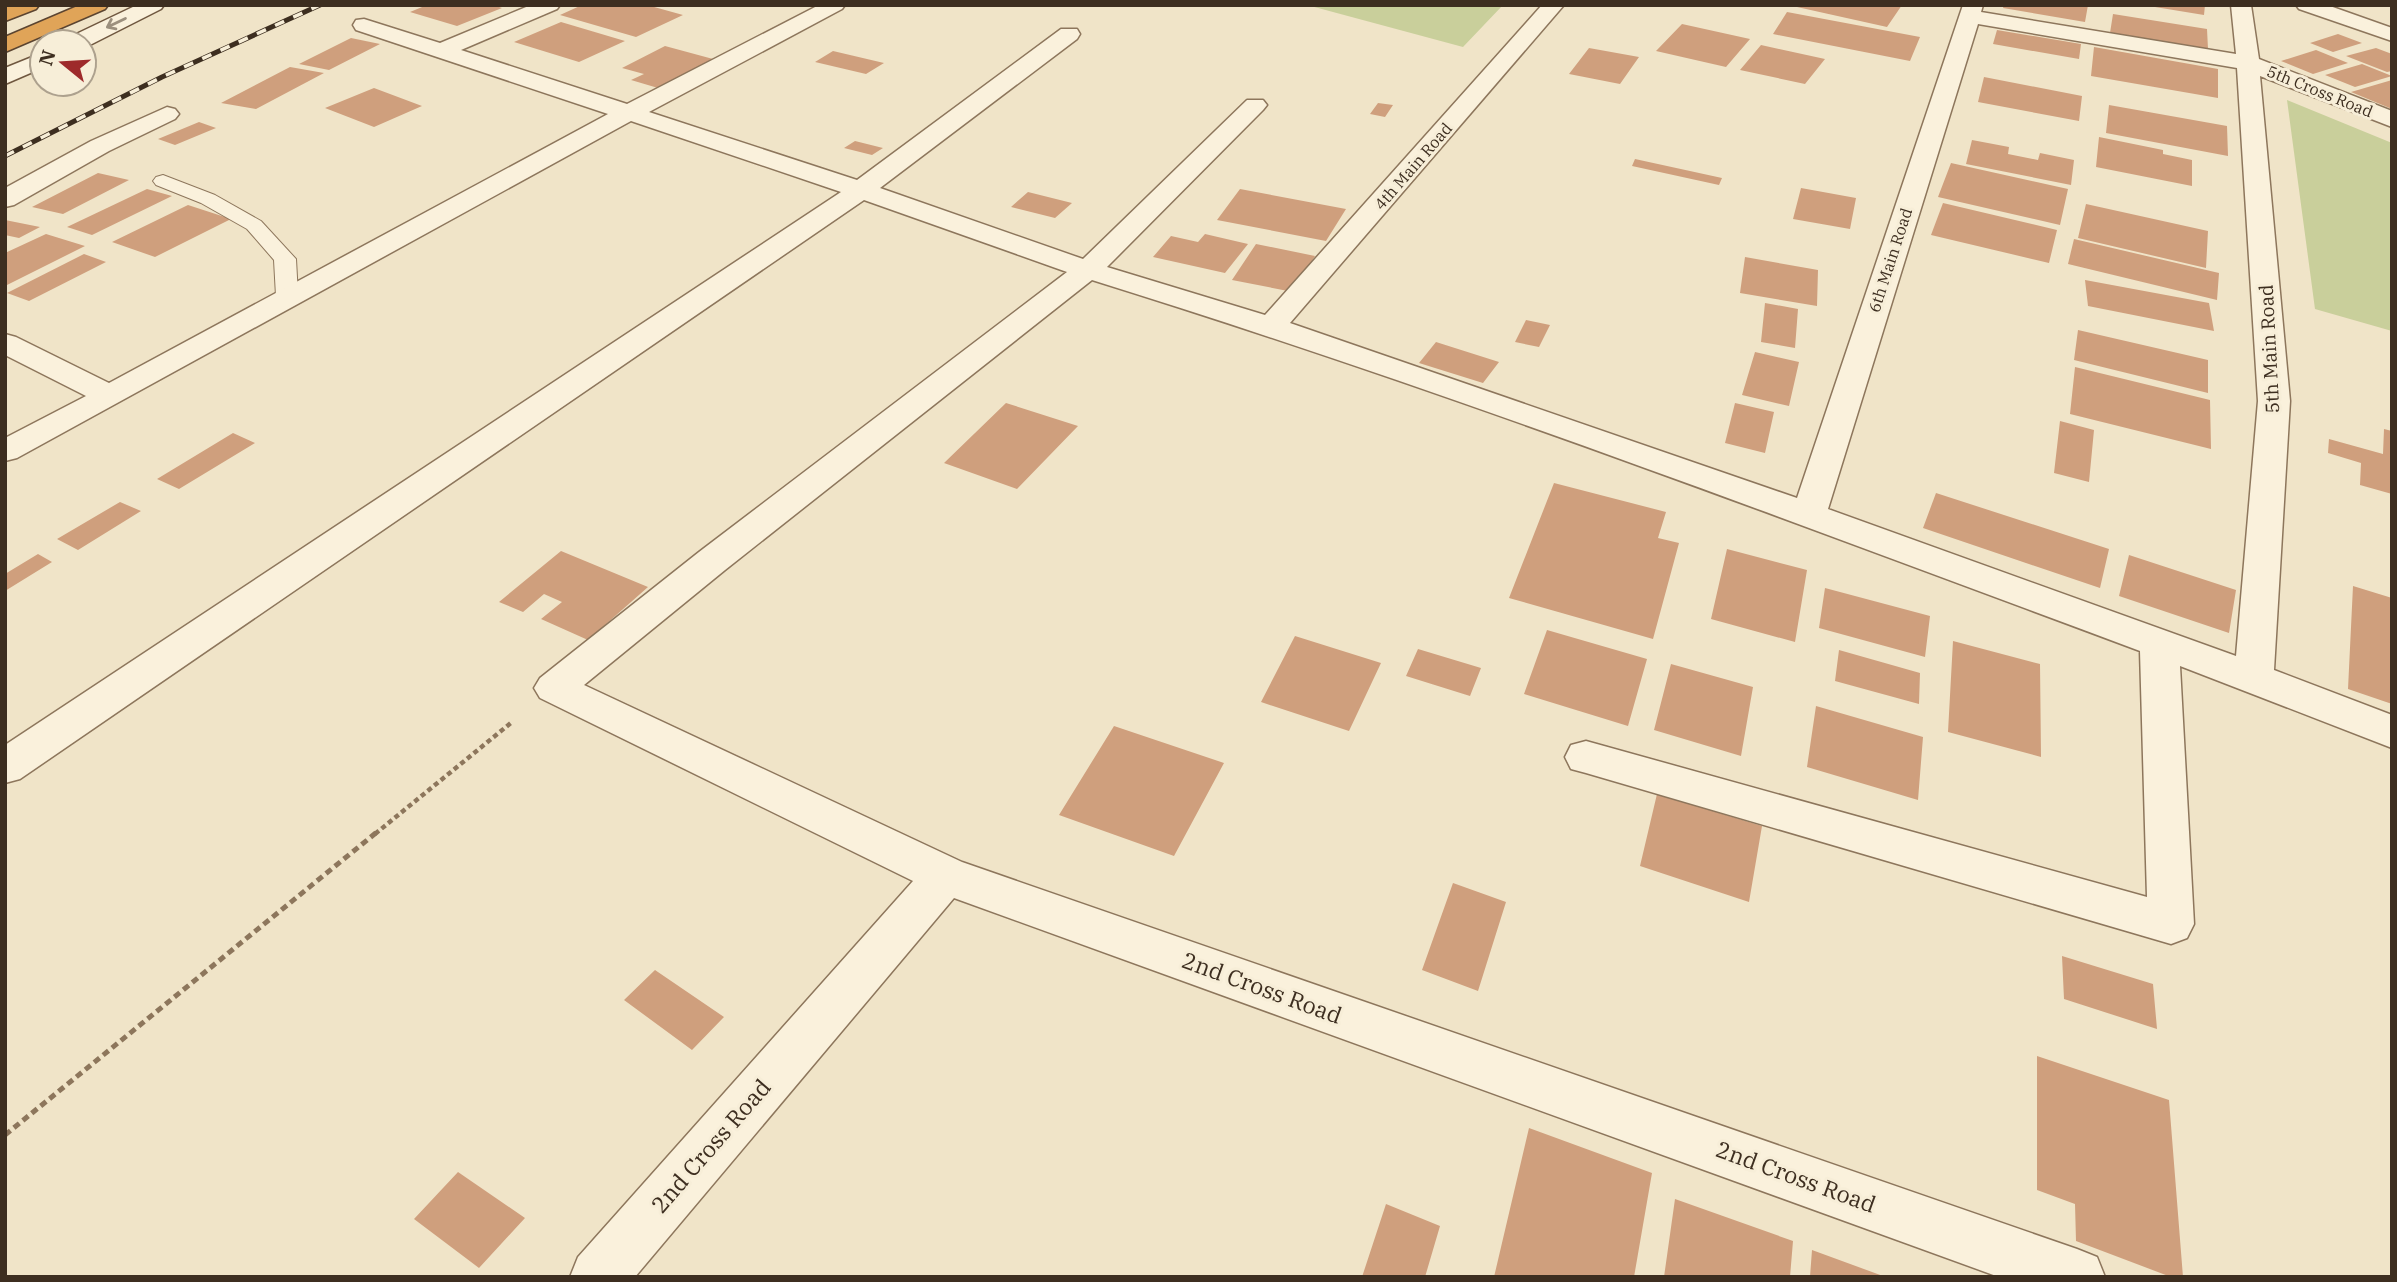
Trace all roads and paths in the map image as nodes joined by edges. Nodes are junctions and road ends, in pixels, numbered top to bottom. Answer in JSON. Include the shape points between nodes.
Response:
{"nodes":[{"id":1,"x":29,"y":5,"type":"edge"},
{"id":2,"x":98,"y":5,"type":"edge"},
{"id":3,"x":154,"y":5,"type":"edge"},
{"id":4,"x":550,"y":5,"type":"edge"},
{"id":5,"x":835,"y":5,"type":"edge"},
{"id":6,"x":1554,"y":5,"type":"edge"},
{"id":7,"x":2241,"y":5,"type":"edge"},
{"id":8,"x":2306,"y":5,"type":"edge"},
{"id":9,"x":1971,"y":11,"type":"edge"},
{"id":10,"x":5,"y":15,"type":"edge"},
{"id":11,"x":364,"y":26,"type":"dead end"},
{"id":12,"x":98,"y":32,"type":"edge"},
{"id":13,"x":1069,"y":34,"type":"dead end"},
{"id":14,"x":2392,"y":34,"type":"edge"},
{"id":15,"x":5,"y":45,"type":"edge"},
{"id":16,"x":439,"y":51,"type":"junction"},
{"id":17,"x":2248,"y":63,"type":"junction"},
{"id":18,"x":28,"y":66,"type":"edge"},
{"id":19,"x":5,"y":77,"type":"edge"},
{"id":20,"x":1255,"y":106,"type":"dead end"},
{"id":21,"x":626,"y":113,"type":"junction"},
{"id":22,"x":167,"y":114,"type":"dead end"},
{"id":23,"x":2392,"y":120,"type":"edge"},
{"id":24,"x":163,"y":181,"type":"dead end"},
{"id":25,"x":861,"y":190,"type":"junction"},
{"id":26,"x":5,"y":199,"type":"edge"},
{"id":27,"x":1087,"y":270,"type":"junction"},
{"id":28,"x":287,"y":296,"type":"junction"},
{"id":29,"x":1271,"y":326,"type":"junction"},
{"id":30,"x":5,"y":343,"type":"edge"},
{"id":31,"x":110,"y":396,"type":"junction"},
{"id":32,"x":5,"y":451,"type":"edge"},
{"id":33,"x":1809,"y":515,"type":"junction"},
{"id":34,"x":2159,"y":644,"type":"junction"},
{"id":35,"x":2254,"y":678,"type":"junction"},
{"id":36,"x":554,"y":688,"type":"junction"},
{"id":37,"x":2392,"y":732,"type":"edge"},
{"id":38,"x":1586,"y":757,"type":"dead end"},
{"id":39,"x":5,"y":768,"type":"edge"},
{"id":40,"x":946,"y":876,"type":"junction"},
{"id":41,"x":5,"y":1135,"type":"edge"},
{"id":42,"x":598,"y":1277,"type":"edge"},
{"id":43,"x":2077,"y":1277,"type":"edge"}],
"edges":[{"from":1,"to":10,"type":"highway"},
{"from":2,"to":15,"type":"highway"},
{"from":3,"to":12,"type":"street","one_way":true},
{"from":4,"to":16,"type":"street"},
{"from":5,"to":21,"type":"street"},
{"from":6,"to":29,"type":"street","name":"4th Main Road"},
{"from":7,"to":17,"type":"street","name":"5th Main Road"},
{"from":8,"to":14,"type":"street"},
{"from":9,"to":17,"type":"street","name":"5th Cross Road"},
{"from":9,"to":33,"type":"street","name":"6th Main Road"},
{"from":11,"to":16,"type":"street"},
{"from":13,"to":25,"type":"street"},
{"from":16,"to":21,"type":"street"},
{"from":17,"to":23,"type":"street","name":"5th Cross Road"},
{"from":17,"to":35,"type":"street","name":"5th Main Road","via":[[2274,401]]},
{"from":18,"to":19,"type":"street"},
{"from":20,"to":27,"type":"street"},
{"from":21,"to":25,"type":"street"},
{"from":21,"to":28,"type":"street"},
{"from":22,"to":26,"type":"street"},
{"from":24,"to":28,"type":"lane","via":[[254,225],[285,259]]},
{"from":25,"to":27,"type":"street"},
{"from":25,"to":39,"type":"street"},
{"from":27,"to":29,"type":"street"},
{"from":27,"to":36,"type":"street"},
{"from":28,"to":31,"type":"street"},
{"from":29,"to":33,"type":"street"},
{"from":30,"to":31,"type":"street"},
{"from":31,"to":32,"type":"street"},
{"from":33,"to":34,"type":"street"},
{"from":34,"to":35,"type":"street"},
{"from":34,"to":38,"type":"street","via":[[2171,924]]},
{"from":35,"to":37,"type":"street"},
{"from":36,"to":40,"type":"street"},
{"from":36,"to":41,"type":"path"},
{"from":40,"to":42,"type":"street","name":"2nd Cross Road"},
{"from":40,"to":43,"type":"street","name":"2nd Cross Road"}]}
